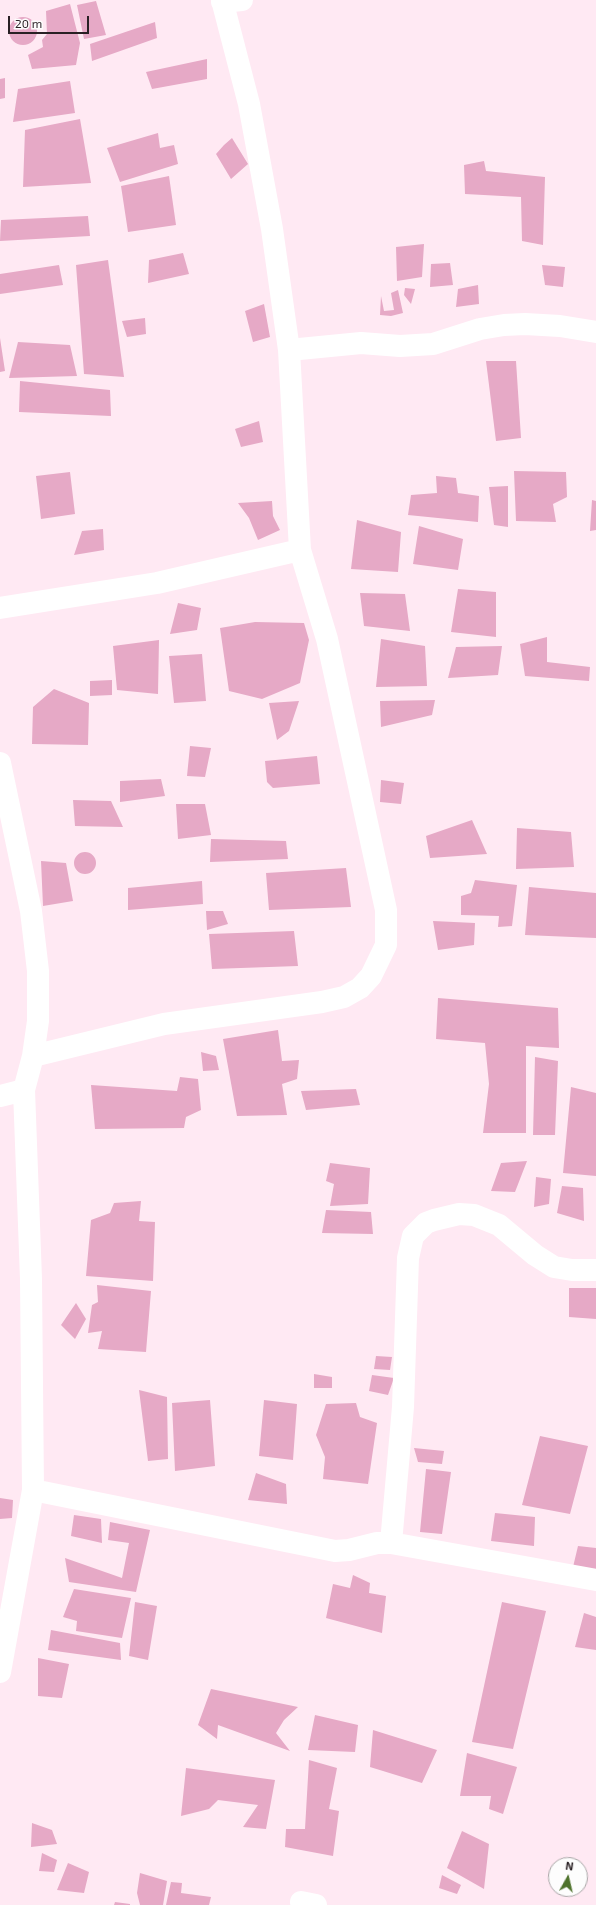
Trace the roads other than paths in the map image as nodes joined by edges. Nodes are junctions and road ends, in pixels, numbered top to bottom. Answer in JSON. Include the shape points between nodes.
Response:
{"nodes":[{"id":1,"x":229,"y":1,"type":"edge"},
{"id":2,"x":596,"y":332,"type":"edge"},
{"id":3,"x":289,"y":350,"type":"junction"},
{"id":4,"x":300,"y":550,"type":"junction"},
{"id":5,"x":0,"y":608,"type":"edge"},
{"id":6,"x":0,"y":763,"type":"edge"},
{"id":7,"x":33,"y":1056,"type":"junction"},
{"id":8,"x":24,"y":1090,"type":"junction"},
{"id":9,"x":0,"y":1096,"type":"edge"},
{"id":10,"x":596,"y":1270,"type":"edge"},
{"id":11,"x":33,"y":1490,"type":"junction"},
{"id":12,"x":391,"y":1543,"type":"junction"},
{"id":13,"x":596,"y":1580,"type":"edge"},
{"id":14,"x":0,"y":1672,"type":"edge"}],
"edges":[{"from":1,"to":3,"type":"street","via":[[272,229]]},
{"from":2,"to":3,"type":"street","via":[[525,324],[504,325],[480,329],[433,344],[400,346],[361,343]]},
{"from":3,"to":4,"type":"street"},
{"from":4,"to":5,"type":"street","via":[[157,583]]},
{"from":4,"to":7,"type":"street","via":[[327,639],[386,910],[386,945],[380,961],[360,988],[344,997],[164,1024]]},
{"from":6,"to":7,"type":"street","via":[[31,911],[38,971],[38,1021]]},
{"from":7,"to":8,"type":"street"},
{"from":8,"to":9,"type":"street"},
{"from":8,"to":11,"type":"street","via":[[31,1279]]},
{"from":10,"to":12,"type":"street","via":[[554,1267],[499,1225],[474,1215],[460,1214],[434,1220],[426,1223],[413,1236],[408,1258],[403,1407]]},
{"from":11,"to":12,"type":"street","via":[[336,1551],[377,1543]]},
{"from":11,"to":14,"type":"street"},
{"from":12,"to":13,"type":"street"}]}
